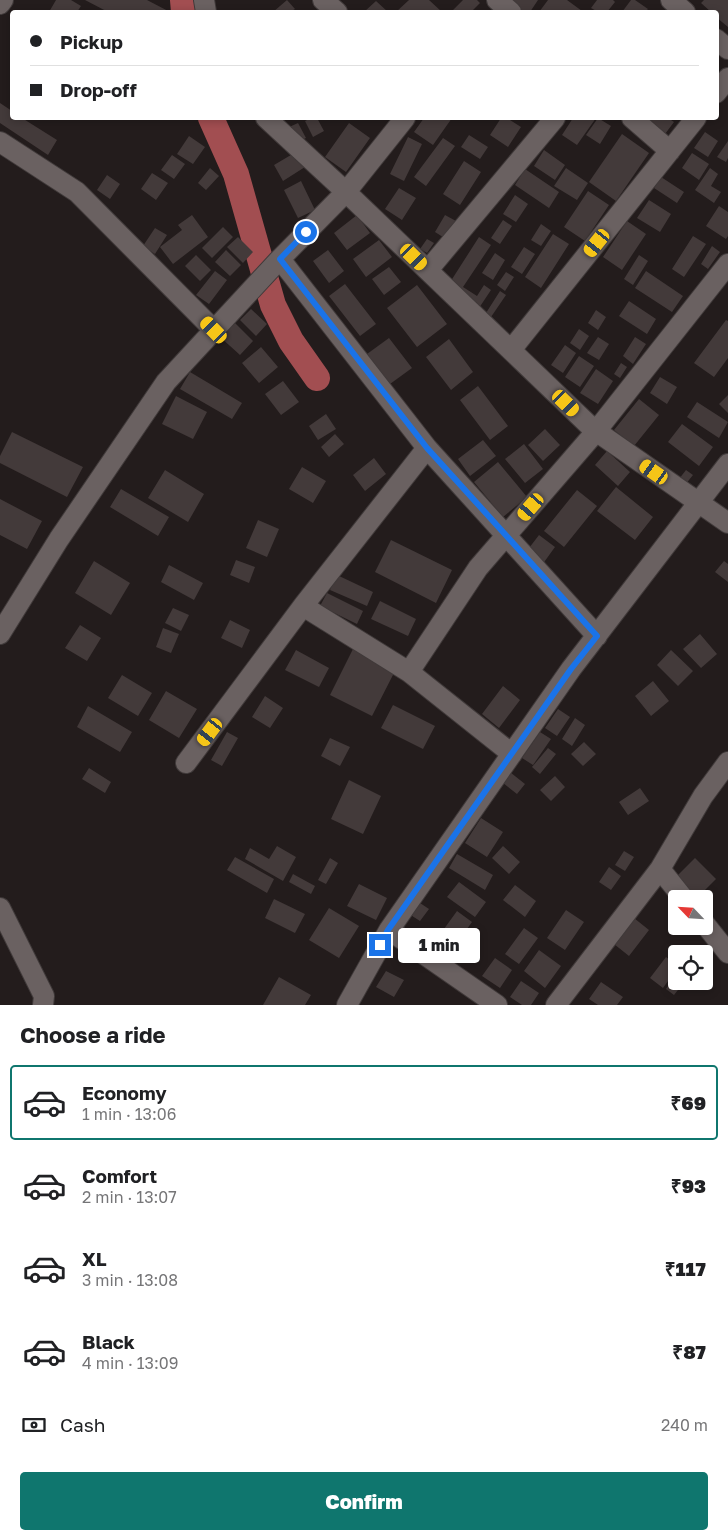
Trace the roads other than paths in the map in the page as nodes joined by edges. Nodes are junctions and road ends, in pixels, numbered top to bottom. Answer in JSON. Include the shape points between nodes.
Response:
{"nodes":[{"id":1,"x":3,"y":0,"type":"edge"},
{"id":2,"x":323,"y":0,"type":"edge"},
{"id":3,"x":497,"y":0,"type":"edge"},
{"id":4,"x":671,"y":0,"type":"edge"},
{"id":5,"x":0,"y":4,"type":"edge"},
{"id":6,"x":335,"y":10,"type":"edge"},
{"id":7,"x":489,"y":10,"type":"edge"},
{"id":8,"x":509,"y":10,"type":"edge"},
{"id":9,"x":683,"y":10,"type":"edge"},
{"id":10,"x":728,"y":78,"type":"edge"},
{"id":11,"x":719,"y":89,"type":"edge"},
{"id":12,"x":268,"y":120,"type":"edge"},
{"id":13,"x":403,"y":120,"type":"edge"},
{"id":14,"x":553,"y":120,"type":"edge"},
{"id":15,"x":634,"y":120,"type":"edge"},
{"id":16,"x":694,"y":120,"type":"edge"},
{"id":17,"x":0,"y":142,"type":"edge"},
{"id":18,"x":670,"y":151,"type":"junction"},
{"id":19,"x":346,"y":192,"type":"junction"},
{"id":20,"x":279,"y":260,"type":"junction"},
{"id":21,"x":728,"y":264,"type":"edge"},
{"id":22,"x":428,"y":270,"type":"junction"},
{"id":23,"x":218,"y":326,"type":"junction"},
{"id":24,"x":511,"y":350,"type":"junction"},
{"id":25,"x":596,"y":431,"type":"junction"},
{"id":26,"x":427,"y":448,"type":"junction"},
{"id":27,"x":728,"y":464,"type":"edge"},
{"id":28,"x":698,"y":502,"type":"junction"},
{"id":29,"x":728,"y":523,"type":"edge"},
{"id":30,"x":506,"y":535,"type":"junction"},
{"id":31,"x":304,"y":606,"type":"junction"},
{"id":32,"x":0,"y":634,"type":"edge"},
{"id":33,"x":597,"y":636,"type":"junction"},
{"id":34,"x":410,"y":672,"type":"junction"},
{"id":35,"x":512,"y":754,"type":"junction"},
{"id":36,"x":728,"y":762,"type":"edge"},
{"id":37,"x":186,"y":763,"type":"dead end"},
{"id":38,"x":660,"y":869,"type":"junction"},
{"id":39,"x":677,"y":890,"type":"edge"},
{"id":40,"x":0,"y":908,"type":"edge"},
{"id":41,"x":388,"y":930,"type":"junction"},
{"id":42,"x":713,"y":934,"type":"edge"},
{"id":43,"x":728,"y":953,"type":"edge"},
{"id":44,"x":43,"y":1005,"type":"edge"},
{"id":45,"x":347,"y":1005,"type":"edge"},
{"id":46,"x":497,"y":1005,"type":"edge"},
{"id":47,"x":556,"y":1005,"type":"edge"}],
"edges":[{"from":1,"to":5,"type":"street"},
{"from":2,"to":6,"type":"street"},
{"from":3,"to":7,"type":"street"},
{"from":3,"to":8,"type":"street"},
{"from":4,"to":9,"type":"street"},
{"from":10,"to":11,"type":"street"},
{"from":12,"to":19,"type":"street"},
{"from":13,"to":19,"type":"street"},
{"from":14,"to":22,"type":"street"},
{"from":15,"to":18,"type":"street"},
{"from":16,"to":18,"type":"street"},
{"from":17,"to":23,"type":"street","via":[[78,192]]},
{"from":18,"to":24,"type":"street"},
{"from":19,"to":20,"type":"street"},
{"from":19,"to":22,"type":"street"},
{"from":20,"to":23,"type":"street"},
{"from":20,"to":26,"type":"street"},
{"from":21,"to":25,"type":"street"},
{"from":22,"to":24,"type":"street"},
{"from":23,"to":32,"type":"street","via":[[166,382],[59,539]]},
{"from":24,"to":25,"type":"street"},
{"from":25,"to":28,"type":"street"},
{"from":25,"to":30,"type":"street"},
{"from":26,"to":30,"type":"street"},
{"from":26,"to":31,"type":"street"},
{"from":27,"to":28,"type":"street"},
{"from":28,"to":29,"type":"street"},
{"from":28,"to":33,"type":"street"},
{"from":30,"to":33,"type":"street"},
{"from":30,"to":34,"type":"street","via":[[478,568]]},
{"from":31,"to":34,"type":"street"},
{"from":31,"to":37,"type":"street"},
{"from":33,"to":35,"type":"street"},
{"from":34,"to":35,"type":"street"},
{"from":35,"to":41,"type":"street"},
{"from":36,"to":38,"type":"street","via":[[702,796]]},
{"from":38,"to":39,"type":"street"},
{"from":38,"to":47,"type":"street"},
{"from":40,"to":44,"type":"street","via":[[44,996]]},
{"from":41,"to":45,"type":"street"},
{"from":41,"to":46,"type":"street"},
{"from":42,"to":43,"type":"street"}]}
